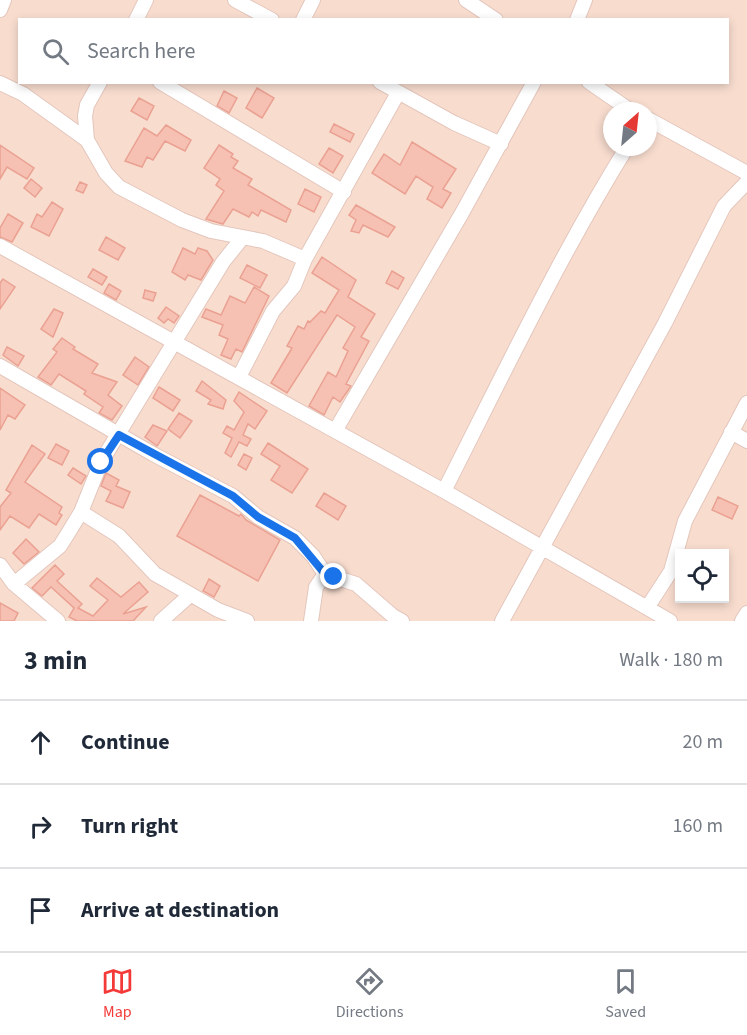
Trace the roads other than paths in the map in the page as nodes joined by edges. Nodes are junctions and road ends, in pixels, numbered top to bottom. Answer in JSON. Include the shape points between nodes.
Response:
{"nodes":[{"id":1,"x":4,"y":0,"type":"edge"},
{"id":2,"x":146,"y":0,"type":"edge"},
{"id":3,"x":235,"y":0,"type":"edge"},
{"id":4,"x":313,"y":0,"type":"edge"},
{"id":5,"x":466,"y":0,"type":"edge"},
{"id":6,"x":585,"y":0,"type":"edge"},
{"id":7,"x":0,"y":10,"type":"edge"},
{"id":8,"x":137,"y":18,"type":"edge"},
{"id":9,"x":268,"y":18,"type":"edge"},
{"id":10,"x":304,"y":18,"type":"edge"},
{"id":11,"x":493,"y":18,"type":"edge"},
{"id":12,"x":578,"y":18,"type":"edge"},
{"id":13,"x":0,"y":83,"type":"edge"},
{"id":14,"x":99,"y":84,"type":"edge"},
{"id":15,"x":163,"y":84,"type":"edge"},
{"id":16,"x":383,"y":84,"type":"edge"},
{"id":17,"x":533,"y":84,"type":"edge"},
{"id":18,"x":592,"y":84,"type":"edge"},
{"id":19,"x":398,"y":93,"type":"junction"},
{"id":20,"x":618,"y":102,"type":"edge"},
{"id":21,"x":657,"y":127,"type":"edge"},
{"id":22,"x":87,"y":141,"type":"junction"},
{"id":23,"x":501,"y":144,"type":"junction"},
{"id":24,"x":621,"y":156,"type":"edge"},
{"id":25,"x":747,"y":173,"type":"edge"},
{"id":26,"x":747,"y":182,"type":"edge"},
{"id":27,"x":344,"y":192,"type":"junction"},
{"id":28,"x":243,"y":237,"type":"junction"},
{"id":29,"x":0,"y":246,"type":"edge"},
{"id":30,"x":305,"y":259,"type":"junction"},
{"id":31,"x":175,"y":343,"type":"junction"},
{"id":32,"x":0,"y":366,"type":"edge"},
{"id":33,"x":239,"y":377,"type":"junction"},
{"id":34,"x":747,"y":403,"type":"edge"},
{"id":35,"x":335,"y":431,"type":"junction"},
{"id":36,"x":731,"y":432,"type":"junction"},
{"id":37,"x":119,"y":435,"type":"junction"},
{"id":38,"x":747,"y":441,"type":"edge"},
{"id":39,"x":444,"y":490,"type":"junction"},
{"id":40,"x":81,"y":512,"type":"junction"},
{"id":41,"x":541,"y":547,"type":"junction"},
{"id":42,"x":0,"y":564,"type":"edge"},
{"id":43,"x":325,"y":574,"type":"junction"},
{"id":44,"x":14,"y":584,"type":"junction"},
{"id":45,"x":190,"y":595,"type":"junction"},
{"id":46,"x":647,"y":608,"type":"junction"},
{"id":47,"x":747,"y":613,"type":"edge"},
{"id":48,"x":58,"y":621,"type":"edge"},
{"id":49,"x":161,"y":621,"type":"edge"},
{"id":50,"x":247,"y":621,"type":"edge"},
{"id":51,"x":311,"y":621,"type":"edge"},
{"id":52,"x":402,"y":621,"type":"edge"},
{"id":53,"x":502,"y":621,"type":"edge"},
{"id":54,"x":670,"y":621,"type":"edge"},
{"id":55,"x":742,"y":621,"type":"edge"}],
"edges":[{"from":1,"to":7,"type":"street"},
{"from":2,"to":8,"type":"street"},
{"from":3,"to":9,"type":"street"},
{"from":4,"to":10,"type":"street"},
{"from":5,"to":11,"type":"street"},
{"from":6,"to":12,"type":"street"},
{"from":13,"to":22,"type":"street","via":[[23,94]]},
{"from":14,"to":22,"type":"street","via":[[87,105]]},
{"from":15,"to":27,"type":"street"},
{"from":16,"to":19,"type":"street"},
{"from":17,"to":23,"type":"street"},
{"from":18,"to":20,"type":"street"},
{"from":19,"to":23,"type":"street"},
{"from":19,"to":27,"type":"street"},
{"from":21,"to":25,"type":"street"},
{"from":22,"to":28,"type":"street","via":[[119,187],[182,220]]},
{"from":23,"to":35,"type":"street"},
{"from":24,"to":39,"type":"street","via":[[540,299]]},
{"from":26,"to":41,"type":"street","via":[[724,206],[665,323]]},
{"from":27,"to":30,"type":"street"},
{"from":28,"to":30,"type":"street"},
{"from":28,"to":31,"type":"street","via":[[223,262]]},
{"from":29,"to":31,"type":"street"},
{"from":30,"to":33,"type":"street","via":[[294,286],[273,311]]},
{"from":31,"to":33,"type":"street"},
{"from":31,"to":37,"type":"street"},
{"from":32,"to":37,"type":"street"},
{"from":33,"to":35,"type":"street"},
{"from":34,"to":36,"type":"street"},
{"from":35,"to":39,"type":"street"},
{"from":36,"to":38,"type":"street"},
{"from":36,"to":46,"type":"street","via":[[685,521],[671,571]]},
{"from":37,"to":40,"type":"street","via":[[101,462]]},
{"from":37,"to":43,"type":"street","via":[[233,496],[258,517],[295,538]]},
{"from":39,"to":41,"type":"street"},
{"from":40,"to":44,"type":"street","via":[[60,546]]},
{"from":40,"to":45,"type":"street","via":[[119,536],[150,570]]},
{"from":41,"to":46,"type":"street"},
{"from":41,"to":53,"type":"street"},
{"from":42,"to":44,"type":"street"},
{"from":43,"to":51,"type":"street","via":[[316,587]]},
{"from":43,"to":52,"type":"street","via":[[356,584]]},
{"from":44,"to":48,"type":"street"},
{"from":45,"to":49,"type":"street"},
{"from":45,"to":50,"type":"street"},
{"from":46,"to":54,"type":"street"},
{"from":47,"to":55,"type":"street"}]}
